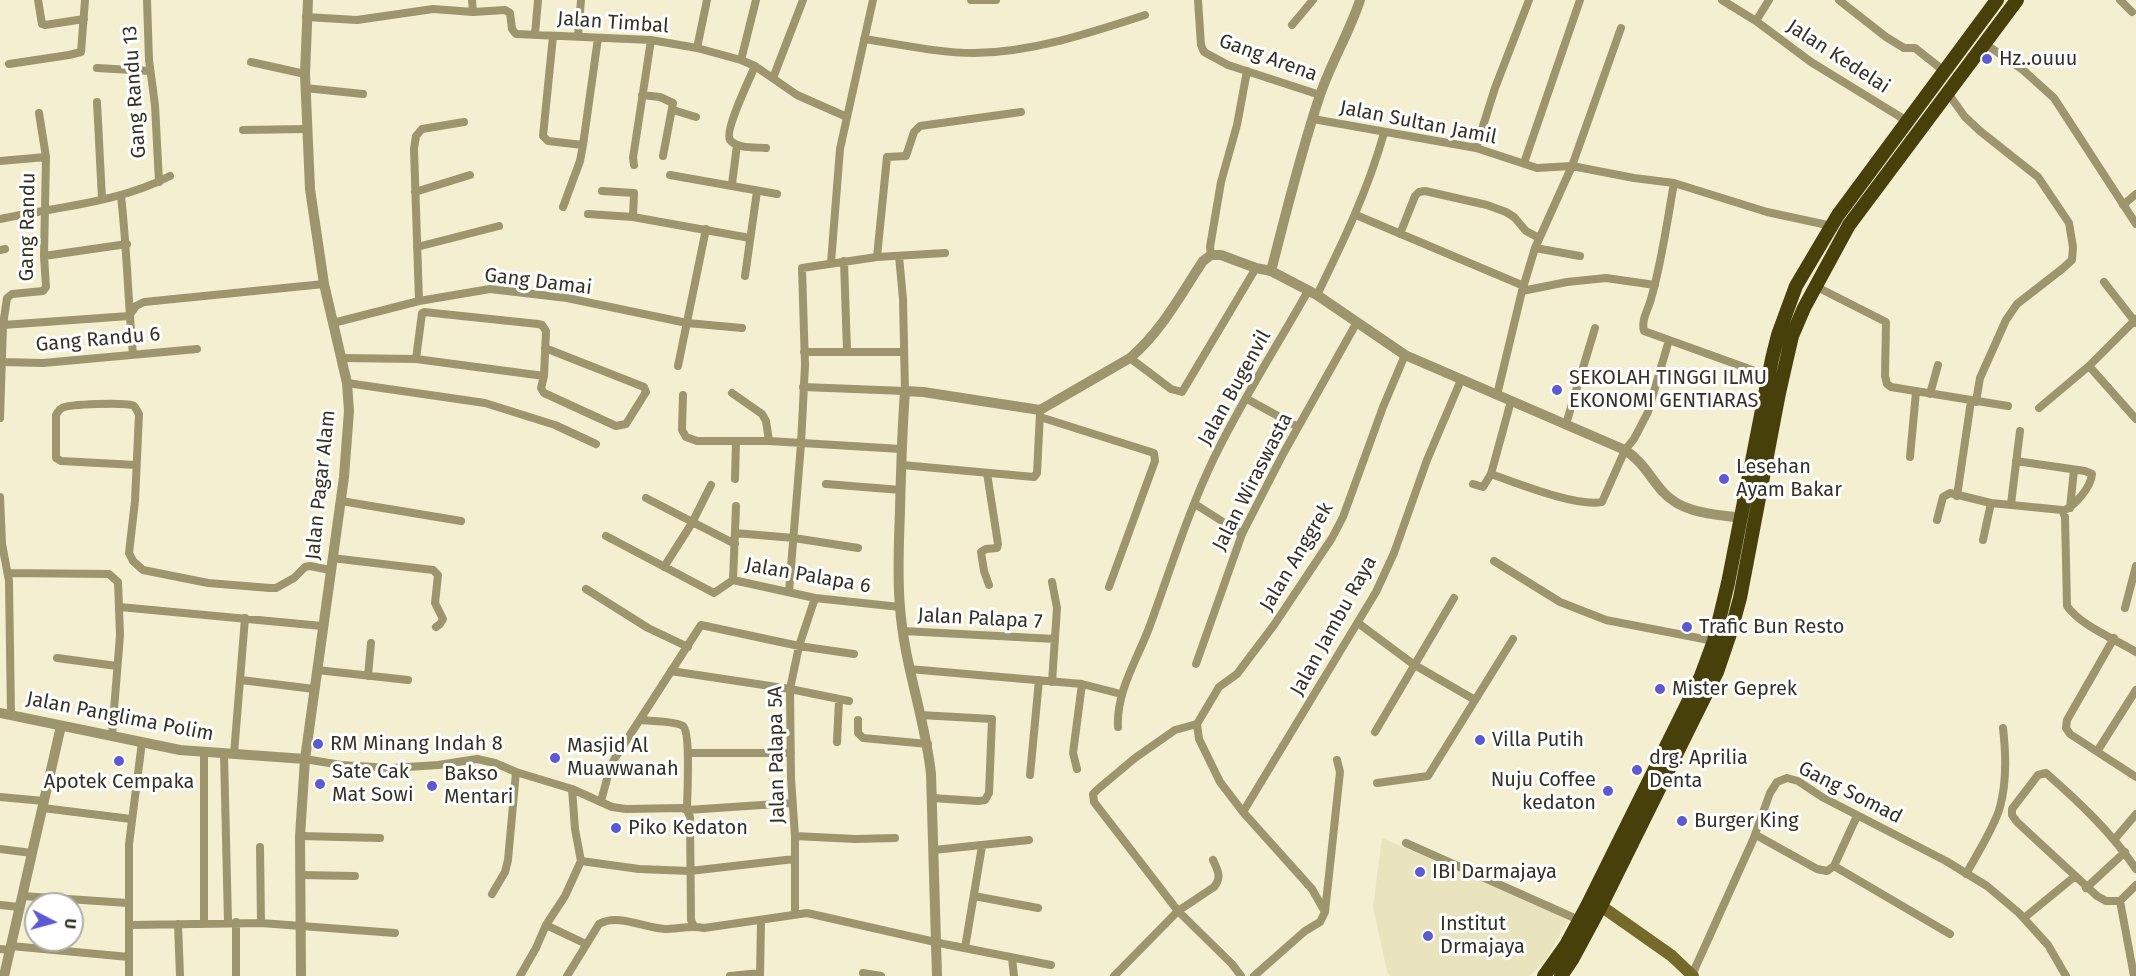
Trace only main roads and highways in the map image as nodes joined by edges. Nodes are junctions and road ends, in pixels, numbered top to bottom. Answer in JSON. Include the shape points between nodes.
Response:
{"nodes":[{"id":1,"x":2017,"y":0,"type":"edge"},
{"id":2,"x":1992,"y":2,"type":"edge"},
{"id":3,"x":1689,"y":714,"type":"junction"},
{"id":4,"x":1621,"y":851,"type":"junction"},
{"id":5,"x":1601,"y":906,"type":"junction"},
{"id":6,"x":1544,"y":976,"type":"edge"},
{"id":7,"x":1561,"y":976,"type":"edge"},
{"id":8,"x":1692,"y":976,"type":"edge"}],
"edges":[{"from":1,"to":3,"type":"highway","via":[[1849,225],[1792,336],[1731,631],[1717,672]]},
{"from":2,"to":3,"type":"highway","via":[[1832,226],[1796,286],[1778,335],[1714,641]]},
{"from":3,"to":4,"type":"highway"},
{"from":4,"to":5,"type":"highway"},
{"from":4,"to":6,"type":"highway"},
{"from":5,"to":7,"type":"highway"},
{"from":5,"to":8,"type":"main road","via":[[1672,956]]}]}
